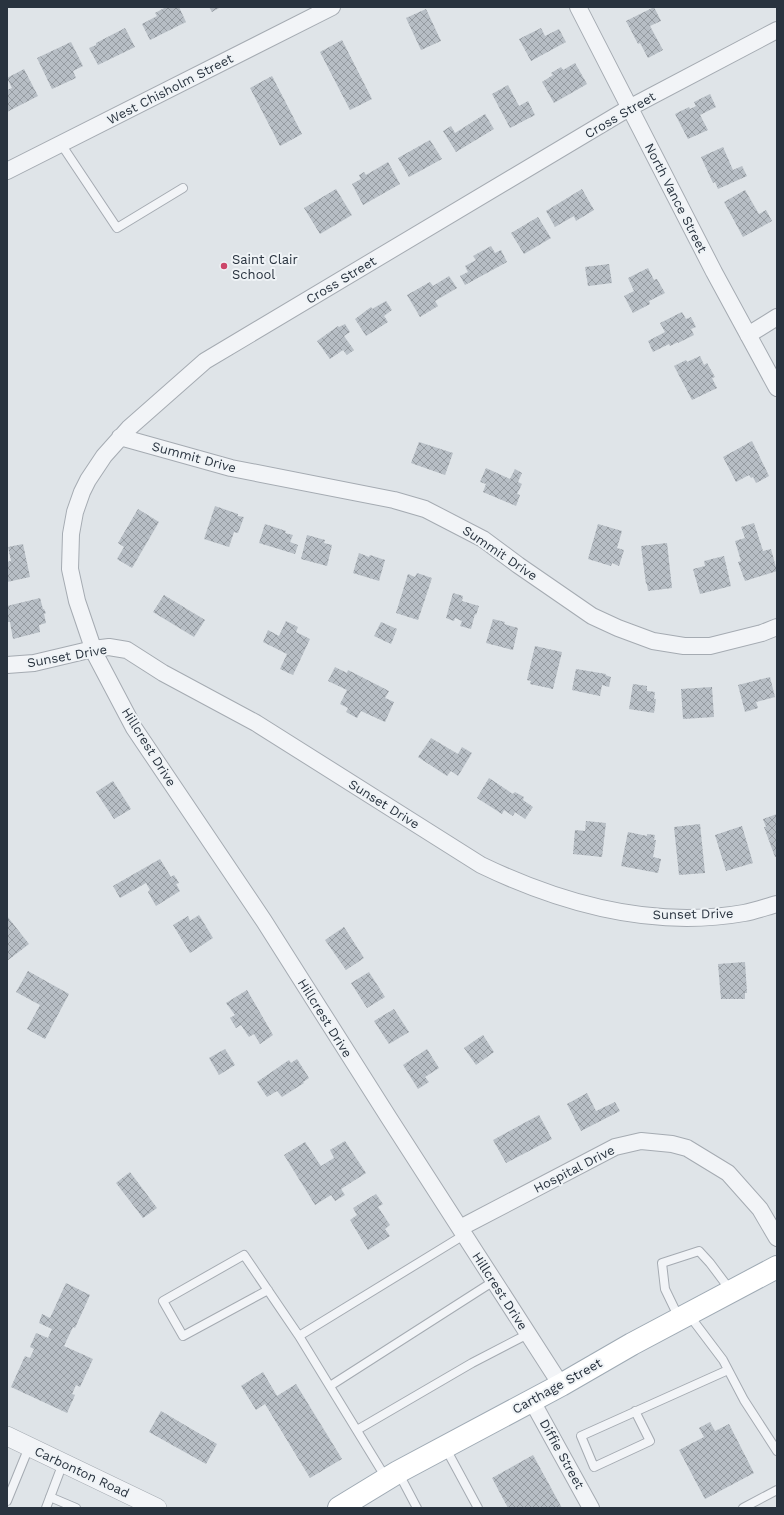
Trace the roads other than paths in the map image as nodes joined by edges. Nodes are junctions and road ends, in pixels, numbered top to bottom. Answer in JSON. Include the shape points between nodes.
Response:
{"nodes":[{"id":1,"x":332,"y":7,"type":"edge"},
{"id":2,"x":578,"y":7,"type":"edge"},
{"id":3,"x":777,"y":30,"type":"edge"},
{"id":4,"x":629,"y":108,"type":"junction"},
{"id":5,"x":61,"y":144,"type":"junction"},
{"id":6,"x":7,"y":172,"type":"edge"},
{"id":7,"x":183,"y":188,"type":"dead end"},
{"id":8,"x":777,"y":317,"type":"edge"},
{"id":9,"x":748,"y":335,"type":"junction"},
{"id":10,"x":777,"y":388,"type":"edge"},
{"id":11,"x":120,"y":437,"type":"junction"},
{"id":12,"x":777,"y":627,"type":"edge"},
{"id":13,"x":93,"y":650,"type":"junction"},
{"id":14,"x":7,"y":665,"type":"edge"},
{"id":15,"x":777,"y":904,"type":"edge"},
{"id":16,"x":462,"y":1231,"type":"junction"},
{"id":17,"x":777,"y":1238,"type":"edge"},
{"id":18,"x":777,"y":1267,"type":"edge"},
{"id":19,"x":494,"y":1281,"type":"junction"},
{"id":20,"x":268,"y":1290,"type":"junction"},
{"id":21,"x":731,"y":1292,"type":"junction"},
{"id":22,"x":684,"y":1317,"type":"junction"},
{"id":23,"x":528,"y":1334,"type":"junction"},
{"id":24,"x":299,"y":1336,"type":"junction"},
{"id":25,"x":728,"y":1370,"type":"junction"},
{"id":26,"x":561,"y":1385,"type":"junction"},
{"id":27,"x":330,"y":1386,"type":"junction"},
{"id":28,"x":532,"y":1401,"type":"junction"},
{"id":29,"x":636,"y":1411,"type":"junction"},
{"id":30,"x":357,"y":1430,"type":"junction"},
{"id":31,"x":7,"y":1436,"type":"edge"},
{"id":32,"x":445,"y":1446,"type":"junction"},
{"id":33,"x":30,"y":1447,"type":"junction"},
{"id":34,"x":777,"y":1451,"type":"edge"},
{"id":35,"x":63,"y":1463,"type":"junction"},
{"id":36,"x":392,"y":1475,"type":"junction"},
{"id":37,"x":777,"y":1490,"type":"edge"},
{"id":38,"x":50,"y":1496,"type":"junction"},
{"id":39,"x":7,"y":1501,"type":"edge"},
{"id":40,"x":46,"y":1508,"type":"edge"},
{"id":41,"x":76,"y":1508,"type":"edge"},
{"id":42,"x":157,"y":1508,"type":"edge"},
{"id":43,"x":339,"y":1508,"type":"edge"},
{"id":44,"x":417,"y":1508,"type":"edge"},
{"id":45,"x":478,"y":1508,"type":"edge"},
{"id":46,"x":591,"y":1508,"type":"edge"},
{"id":47,"x":743,"y":1508,"type":"edge"}],
"edges":[{"from":1,"to":5,"type":"street","name":"West Chisholm Street"},
{"from":2,"to":4,"type":"street","name":"North Vance Street"},
{"from":3,"to":4,"type":"street","name":"Cross Street"},
{"from":4,"to":9,"type":"street","name":"North Vance Street"},
{"from":4,"to":11,"type":"street","name":"Cross Street","via":[[205,361]]},
{"from":5,"to":6,"type":"street","name":"West Chisholm Street"},
{"from":5,"to":7,"type":"lane","via":[[117,228]]},
{"from":8,"to":9,"type":"street"},
{"from":9,"to":10,"type":"street","name":"North Vance Street"},
{"from":11,"to":12,"type":"street","name":"Summit Drive","via":[[230,468],[394,500],[425,509],[483,539],[592,616],[653,641],[684,646],[710,646]]},
{"from":11,"to":13,"type":"street","name":"Cross Street","via":[[88,480],[75,512],[71,534],[70,569],[77,601]]},
{"from":13,"to":14,"type":"street","name":"Sunset Drive","via":[[34,663]]},
{"from":13,"to":15,"type":"street","name":"Sunset Drive","via":[[127,650],[163,673],[256,723],[481,865],[533,888],[570,901],[656,917],[723,916],[746,913]]},
{"from":13,"to":16,"type":"street","name":"Hillcrest Drive","via":[[134,728],[264,921]]},
{"from":16,"to":17,"type":"street","name":"Hospital Drive","via":[[616,1147],[641,1141],[656,1141],[687,1148],[728,1173],[760,1209]]},
{"from":16,"to":19,"type":"street","name":"Hillcrest Drive"},
{"from":16,"to":24,"type":"lane"},
{"from":18,"to":21,"type":"main road","name":"Carthage Street"},
{"from":19,"to":23,"type":"street","name":"Hillcrest Drive"},
{"from":19,"to":27,"type":"lane"},
{"from":20,"to":20,"type":"lane","via":[[244,1255],[163,1300],[183,1336]]},
{"from":20,"to":24,"type":"lane"},
{"from":21,"to":22,"type":"main road","name":"Carthage Street"},
{"from":21,"to":22,"type":"lane","via":[[700,1251],[662,1263],[665,1289]]},
{"from":22,"to":25,"type":"lane","via":[[723,1360]]},
{"from":22,"to":26,"type":"main road","name":"Carthage Street"},
{"from":23,"to":26,"type":"street","name":"Hillcrest Drive"},
{"from":23,"to":30,"type":"lane","via":[[472,1363]]},
{"from":24,"to":27,"type":"lane"},
{"from":25,"to":29,"type":"lane"},
{"from":25,"to":34,"type":"lane"},
{"from":26,"to":28,"type":"main road","name":"Carthage Street"},
{"from":27,"to":30,"type":"lane"},
{"from":28,"to":32,"type":"main road","name":"Carthage Street"},
{"from":28,"to":46,"type":"street","name":"Diffie Street"},
{"from":29,"to":29,"type":"lane","via":[[581,1436],[594,1467],[650,1441]]},
{"from":30,"to":36,"type":"lane"},
{"from":31,"to":33,"type":"street","name":"Carbonton Road"},
{"from":32,"to":36,"type":"main road","name":"Carthage Street"},
{"from":32,"to":45,"type":"lane"},
{"from":33,"to":35,"type":"street","name":"Carbonton Road"},
{"from":33,"to":39,"type":"lane"},
{"from":35,"to":38,"type":"lane"},
{"from":35,"to":42,"type":"street","name":"Carbonton Road"},
{"from":36,"to":43,"type":"main road","name":"Carthage Street"},
{"from":36,"to":44,"type":"lane"},
{"from":37,"to":47,"type":"lane"},
{"from":38,"to":40,"type":"lane"},
{"from":38,"to":41,"type":"lane"}]}
